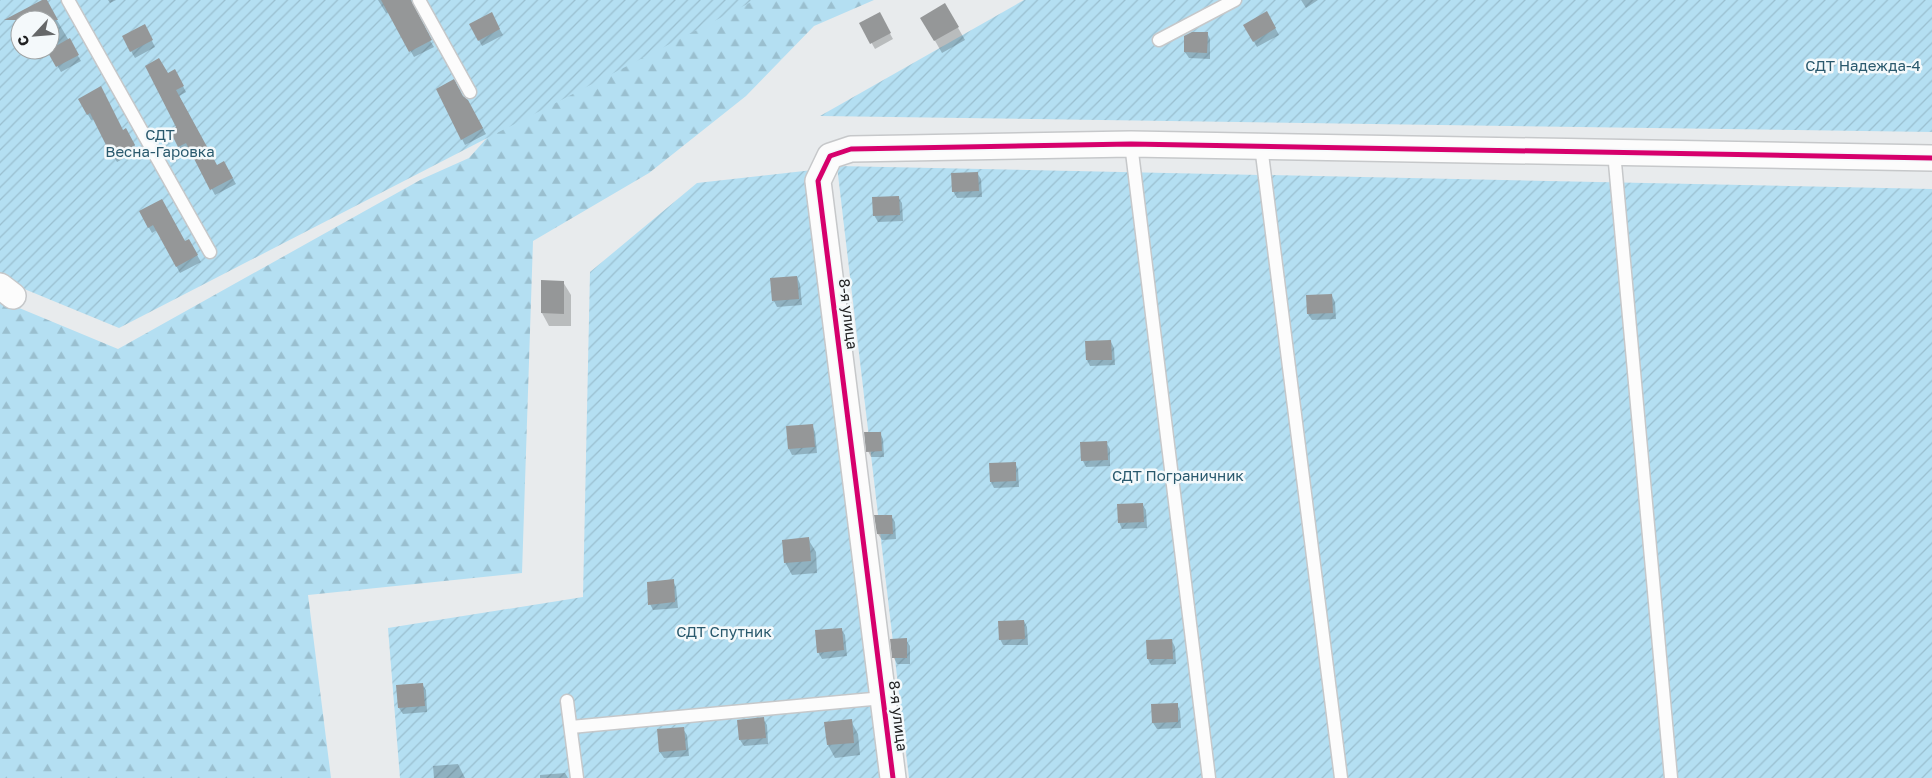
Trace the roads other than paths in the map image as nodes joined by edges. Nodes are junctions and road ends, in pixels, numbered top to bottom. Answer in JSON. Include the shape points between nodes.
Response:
{"nodes":[{"id":1,"x":68,"y":0,"type":"edge"},
{"id":2,"x":419,"y":0,"type":"edge"},
{"id":3,"x":1235,"y":0,"type":"edge"},
{"id":4,"x":1159,"y":40,"type":"dead end"},
{"id":5,"x":470,"y":92,"type":"dead end"},
{"id":6,"x":1131,"y":144,"type":"junction"},
{"id":7,"x":1261,"y":146,"type":"junction"},
{"id":8,"x":1614,"y":152,"type":"junction"},
{"id":9,"x":1932,"y":158,"type":"edge"},
{"id":10,"x":210,"y":252,"type":"dead end"},
{"id":11,"x":883,"y":698,"type":"junction"},
{"id":12,"x":567,"y":701,"type":"dead end"},
{"id":13,"x":571,"y":727,"type":"junction"},
{"id":14,"x":577,"y":778,"type":"edge"},
{"id":15,"x":893,"y":778,"type":"edge"},
{"id":16,"x":1209,"y":778,"type":"edge"},
{"id":17,"x":1341,"y":778,"type":"edge"},
{"id":18,"x":1671,"y":778,"type":"edge"}],
"edges":[{"from":1,"to":10,"type":"lane"},
{"from":2,"to":5,"type":"lane"},
{"from":3,"to":4,"type":"lane"},
{"from":6,"to":7,"type":"street","name":"8-я улица"},
{"from":6,"to":11,"type":"street","name":"8-я улица","via":[[851,149],[830,156],[818,181]]},
{"from":6,"to":16,"type":"lane"},
{"from":7,"to":8,"type":"street","name":"8-я улица"},
{"from":7,"to":17,"type":"lane"},
{"from":8,"to":9,"type":"street","name":"8-я улица"},
{"from":8,"to":18,"type":"lane"},
{"from":11,"to":13,"type":"lane"},
{"from":11,"to":15,"type":"street","name":"8-я улица"},
{"from":12,"to":13,"type":"lane"},
{"from":13,"to":14,"type":"lane"}]}
